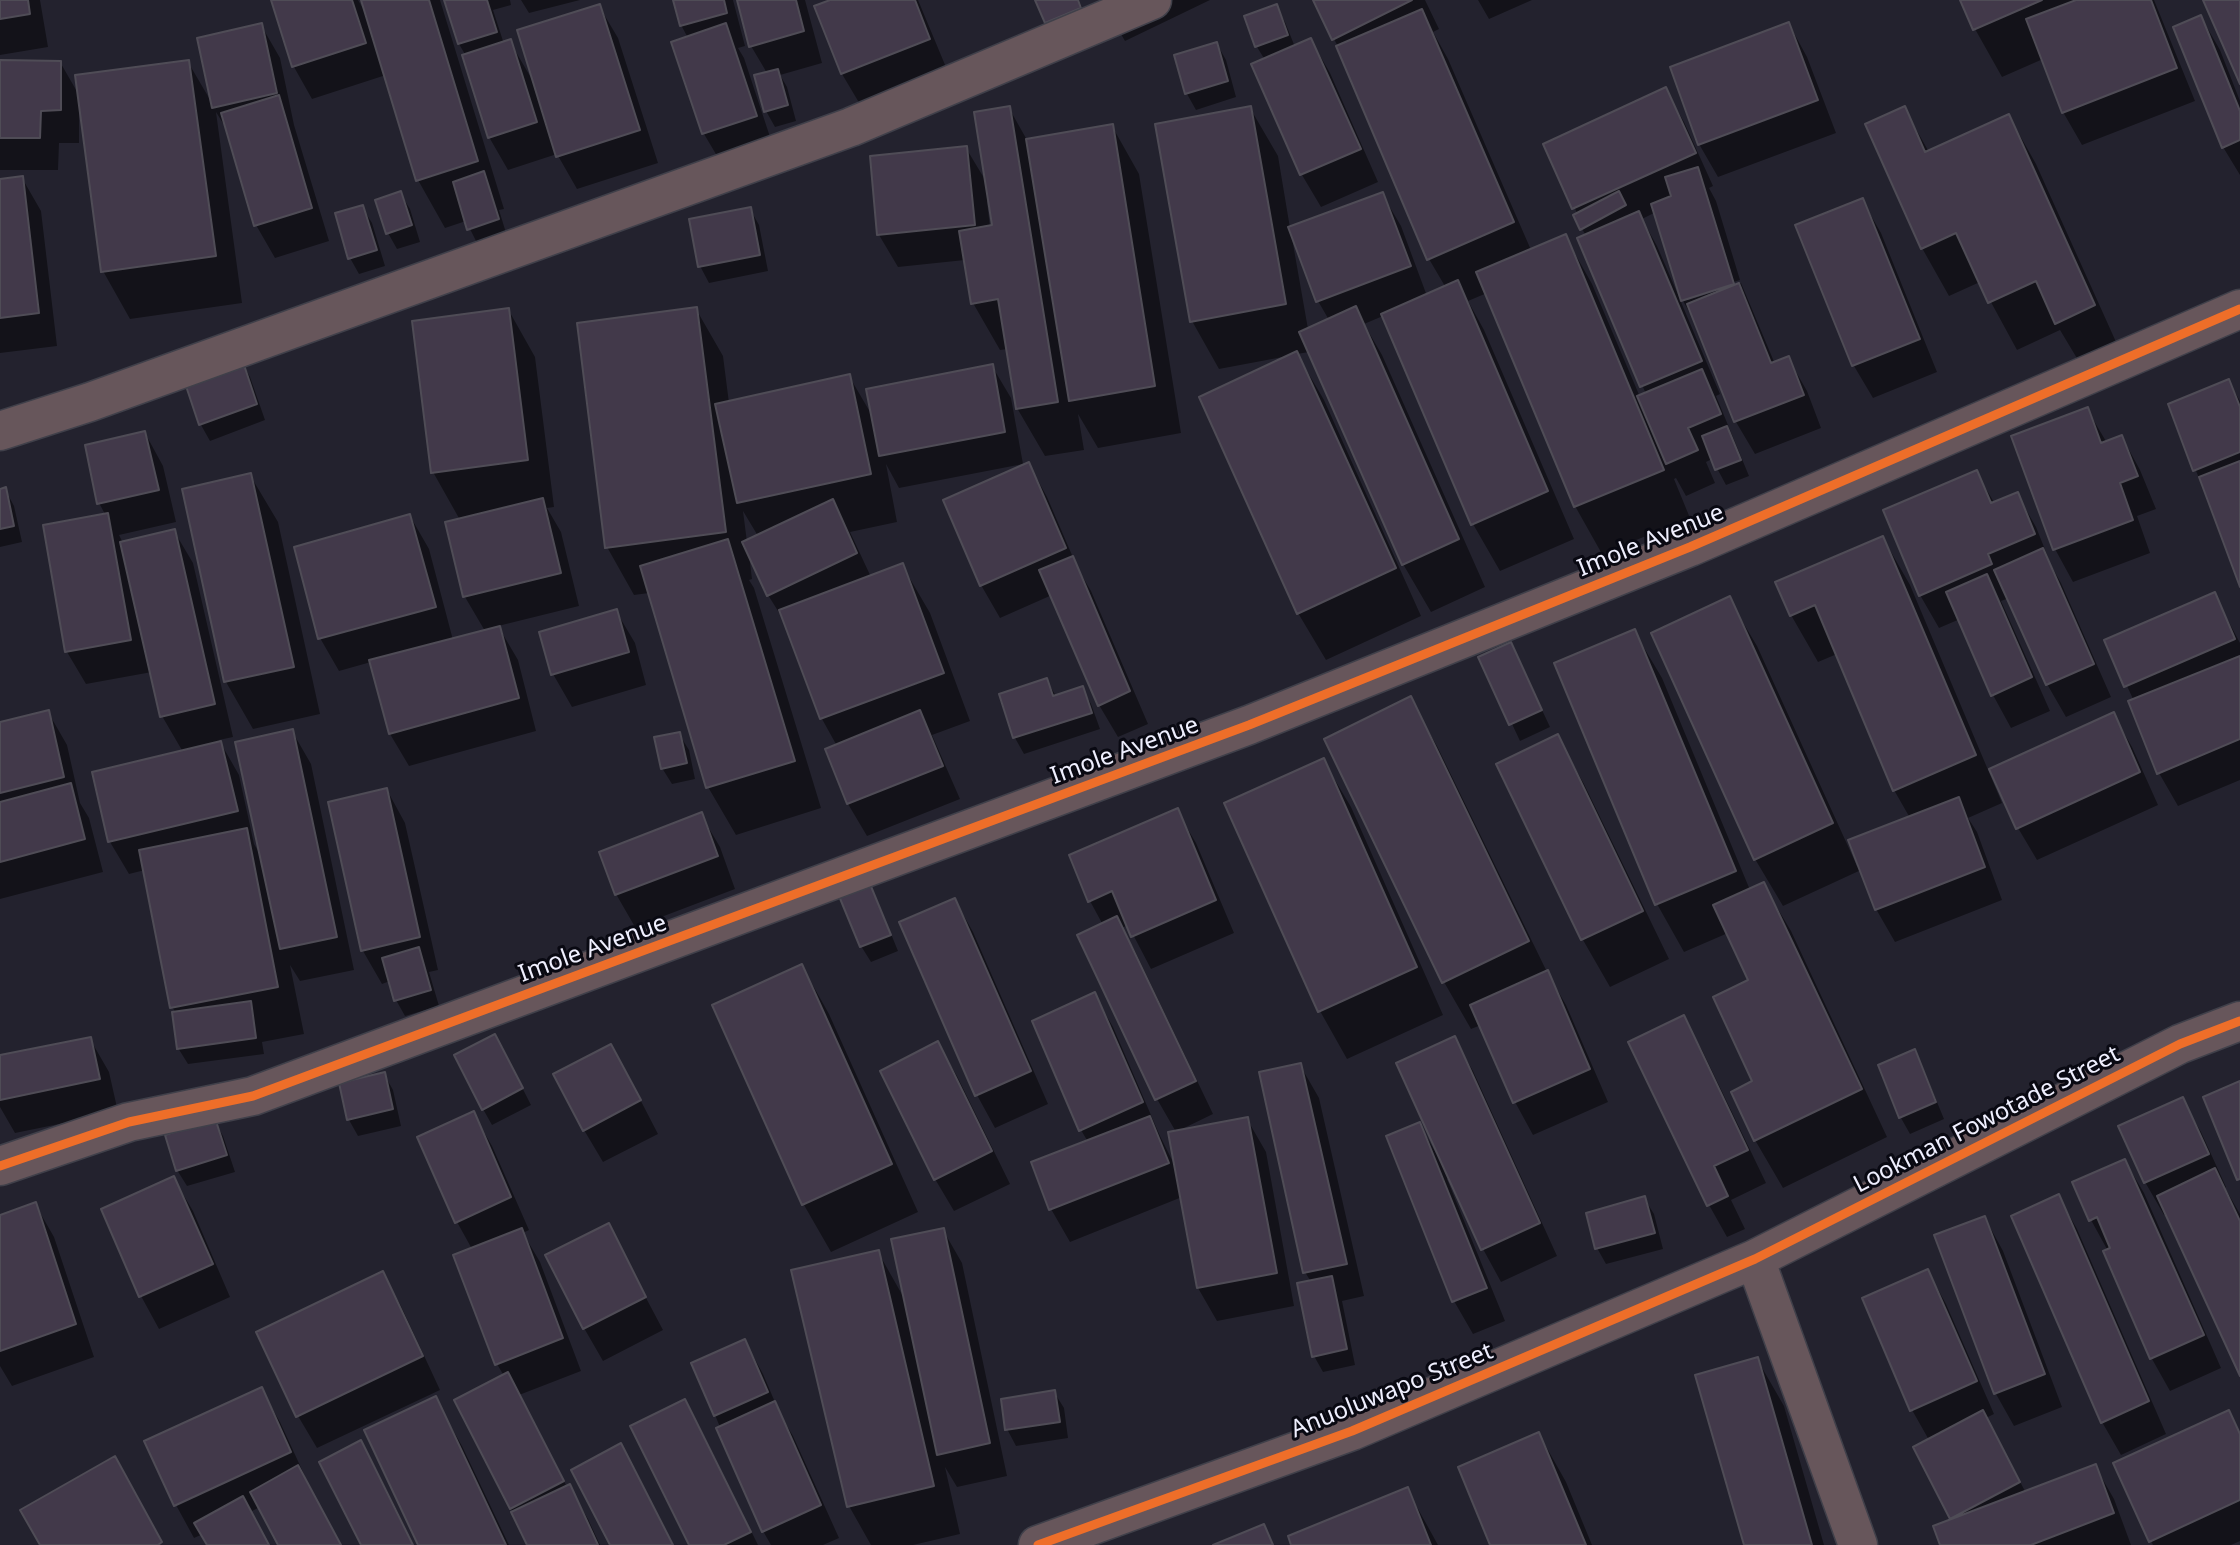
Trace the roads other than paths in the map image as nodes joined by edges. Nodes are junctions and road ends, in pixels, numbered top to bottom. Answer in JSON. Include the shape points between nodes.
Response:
{"nodes":[{"id":1,"x":1152,"y":0,"type":"edge"},
{"id":2,"x":2240,"y":309,"type":"edge"},
{"id":3,"x":0,"y":431,"type":"edge"},
{"id":4,"x":2240,"y":1021,"type":"edge"},
{"id":5,"x":0,"y":1166,"type":"edge"},
{"id":6,"x":1755,"y":1259,"type":"junction"},
{"id":7,"x":1038,"y":1545,"type":"edge"},
{"id":8,"x":1858,"y":1545,"type":"edge"}],
"edges":[{"from":1,"to":3,"type":"street","via":[[851,127]]},
{"from":2,"to":5,"type":"street","name":"Imole Avenue","via":[[1690,547],[1250,725],[253,1096],[129,1122]]},
{"from":4,"to":6,"type":"street","name":"Lookman Fowotade Street","via":[[2180,1044]]},
{"from":6,"to":7,"type":"street","name":"Anuoluwapo Street","via":[[1352,1431]]},
{"from":6,"to":8,"type":"street"}]}
